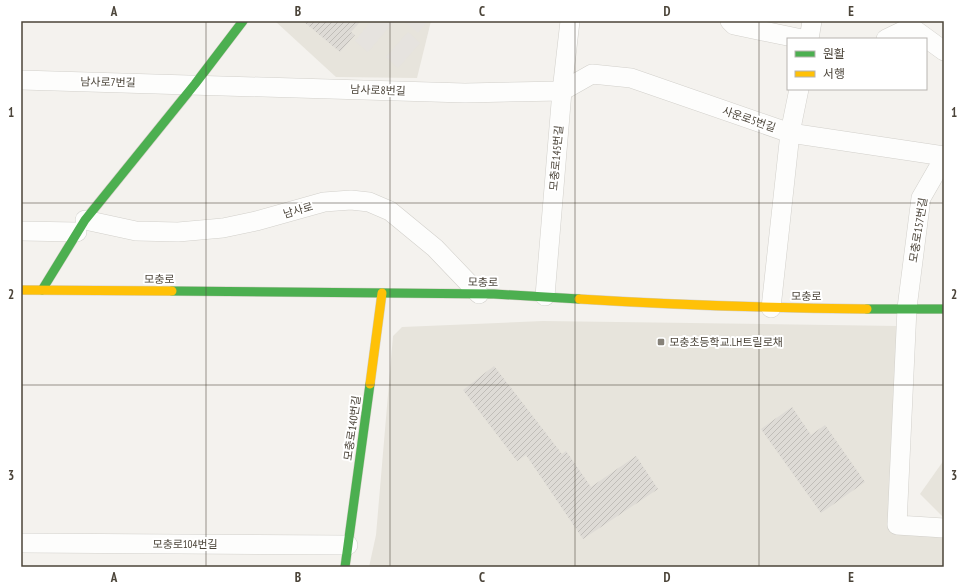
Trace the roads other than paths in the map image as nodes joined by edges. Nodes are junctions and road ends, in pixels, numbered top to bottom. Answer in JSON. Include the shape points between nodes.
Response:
{"nodes":[{"id":1,"x":243,"y":21,"type":"edge"},
{"id":2,"x":570,"y":21,"type":"edge"},
{"id":3,"x":730,"y":21,"type":"edge"},
{"id":4,"x":812,"y":21,"type":"edge"},
{"id":5,"x":797,"y":38,"type":"edge"},
{"id":6,"x":809,"y":38,"type":"edge"},
{"id":7,"x":888,"y":38,"type":"edge"},
{"id":8,"x":926,"y":38,"type":"edge"},
{"id":9,"x":927,"y":39,"type":"edge"},
{"id":10,"x":944,"y":51,"type":"edge"},
{"id":11,"x":21,"y":80,"type":"edge"},
{"id":12,"x":195,"y":84,"type":"junction"},
{"id":13,"x":799,"y":90,"type":"edge"},
{"id":14,"x":562,"y":91,"type":"junction"},
{"id":15,"x":790,"y":133,"type":"junction"},
{"id":16,"x":944,"y":157,"type":"edge"},
{"id":17,"x":81,"y":226,"type":"junction"},
{"id":18,"x":21,"y":232,"type":"edge"},
{"id":19,"x":21,"y":290,"type":"edge"},
{"id":20,"x":42,"y":290,"type":"junction"},
{"id":21,"x":382,"y":293,"type":"junction"},
{"id":22,"x":479,"y":294,"type":"junction"},
{"id":23,"x":545,"y":296,"type":"junction"},
{"id":24,"x":771,"y":308,"type":"junction"},
{"id":25,"x":907,"y":308,"type":"junction"},
{"id":26,"x":944,"y":309,"type":"edge"},
{"id":27,"x":944,"y":528,"type":"edge"},
{"id":28,"x":21,"y":543,"type":"edge"},
{"id":29,"x":348,"y":545,"type":"junction"},
{"id":30,"x":345,"y":567,"type":"edge"}],
"edges":[{"from":1,"to":12,"type":"main road"},
{"from":2,"to":14,"type":"street","name":"모충로145번길"},
{"from":3,"to":5,"type":"street","via":[[734,25]]},
{"from":4,"to":6,"type":"street"},
{"from":7,"to":8,"type":"street","via":[[911,27]]},
{"from":9,"to":10,"type":"street"},
{"from":11,"to":12,"type":"street","name":"남사로7번길"},
{"from":12,"to":14,"type":"street","name":"남사로8번길","via":[[465,93]]},
{"from":12,"to":17,"type":"main road"},
{"from":13,"to":15,"type":"street"},
{"from":14,"to":15,"type":"street","name":"사운로5번길","via":[[592,74],[631,78]]},
{"from":14,"to":23,"type":"street","name":"모충로145번길"},
{"from":15,"to":16,"type":"street","name":"사운로5번길"},
{"from":15,"to":24,"type":"street"},
{"from":16,"to":25,"type":"street","name":"모충로157번길","via":[[921,198]]},
{"from":17,"to":18,"type":"street","name":"남사로"},
{"from":17,"to":20,"type":"main road"},
{"from":17,"to":22,"type":"street","name":"남사로","via":[[178,232],[223,228],[324,202],[369,202],[390,211],[435,248]]},
{"from":19,"to":20,"type":"main road","name":"모충로"},
{"from":20,"to":21,"type":"main road","name":"모충로"},
{"from":21,"to":22,"type":"main road","name":"모충로"},
{"from":21,"to":29,"type":"main road","name":"모충로140번길"},
{"from":22,"to":23,"type":"main road","name":"모충로"},
{"from":23,"to":24,"type":"main road","name":"모충로"},
{"from":24,"to":25,"type":"main road","name":"모충로"},
{"from":25,"to":26,"type":"main road","name":"모충로"},
{"from":25,"to":27,"type":"street","name":"모충로157번길","via":[[897,525]]},
{"from":28,"to":29,"type":"street","name":"모충로104번길"},
{"from":29,"to":30,"type":"main road","name":"모충로140번길"}]}
